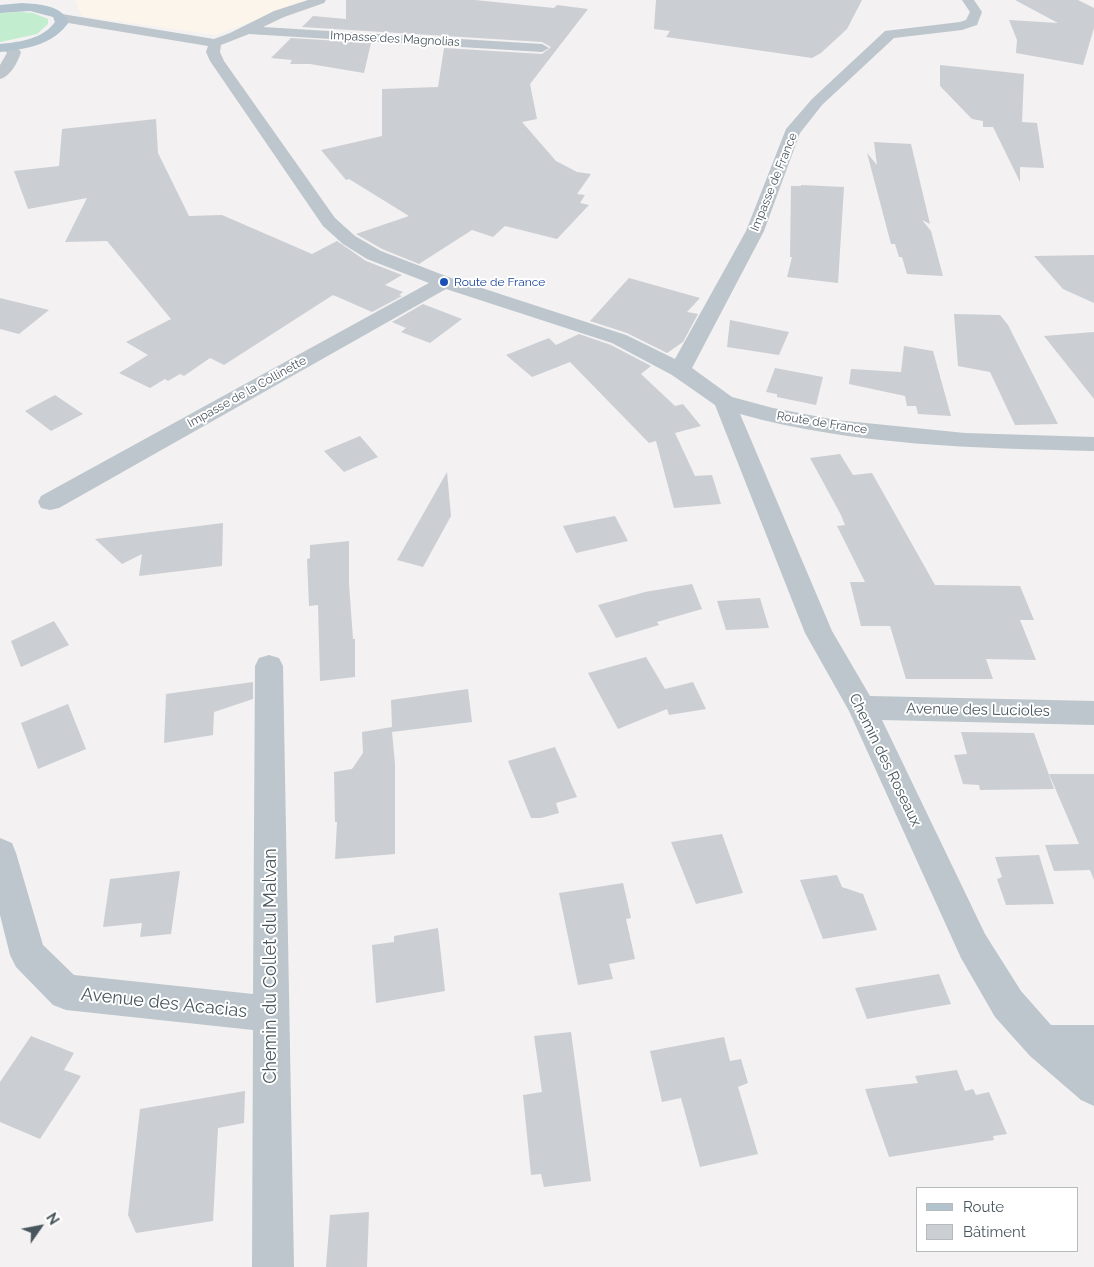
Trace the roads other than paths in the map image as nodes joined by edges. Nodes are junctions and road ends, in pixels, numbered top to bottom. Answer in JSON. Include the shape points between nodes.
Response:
{"nodes":[{"id":1,"x":28,"y":0,"type":"edge"},
{"id":2,"x":320,"y":0,"type":"edge"},
{"id":3,"x":968,"y":0,"type":"edge"},
{"id":4,"x":1,"y":4,"type":"edge"},
{"id":5,"x":57,"y":10,"type":"edge"},
{"id":6,"x":97,"y":24,"type":"junction"},
{"id":7,"x":248,"y":30,"type":"junction"},
{"id":8,"x":54,"y":32,"type":"junction"},
{"id":9,"x":215,"y":43,"type":"junction"},
{"id":10,"x":5,"y":47,"type":"edge"},
{"id":11,"x":542,"y":48,"type":"dead end"},
{"id":12,"x":0,"y":74,"type":"edge"},
{"id":13,"x":444,"y":282,"type":"junction"},
{"id":14,"x":680,"y":370,"type":"junction"},
{"id":15,"x":724,"y":402,"type":"junction"},
{"id":16,"x":1094,"y":444,"type":"edge"},
{"id":17,"x":50,"y":502,"type":"dead end"},
{"id":18,"x":268,"y":666,"type":"dead end"},
{"id":19,"x":862,"y":708,"type":"junction"},
{"id":20,"x":1094,"y":713,"type":"edge"},
{"id":21,"x":0,"y":853,"type":"edge"},
{"id":22,"x":271,"y":1014,"type":"junction"},
{"id":23,"x":1043,"y":1043,"type":"junction"},
{"id":24,"x":1094,"y":1044,"type":"edge"},
{"id":25,"x":1094,"y":1086,"type":"edge"},
{"id":26,"x":273,"y":1267,"type":"edge"}],
"edges":[{"from":1,"to":4,"type":"main road"},
{"from":2,"to":7,"type":"street","via":[[279,14]]},
{"from":3,"to":14,"type":"street","name":"Impasse de France","via":[[976,12],[972,22],[962,26],[890,34],[817,102],[792,132],[754,232]]},
{"from":4,"to":5,"type":"main road"},
{"from":5,"to":6,"type":"street"},
{"from":5,"to":8,"type":"main road","via":[[62,22]]},
{"from":6,"to":8,"type":"street"},
{"from":6,"to":9,"type":"street"},
{"from":7,"to":9,"type":"street"},
{"from":7,"to":11,"type":"street","name":"Impasse des Magnolias"},
{"from":8,"to":10,"type":"main road","via":[[32,42]]},
{"from":9,"to":13,"type":"street","name":"Route de France","via":[[213,52],[217,61],[329,222],[349,240],[374,255]]},
{"from":10,"to":12,"type":"street","via":[[14,52]]},
{"from":13,"to":14,"type":"street","name":"Route de France","via":[[619,339]]},
{"from":13,"to":17,"type":"street","name":"Impasse de la Collinette"},
{"from":14,"to":15,"type":"street","name":"Route de France"},
{"from":15,"to":16,"type":"street","name":"Route de France","via":[[836,427],[965,440]]},
{"from":15,"to":19,"type":"street","name":"Chemin des Roseaux","via":[[819,633]]},
{"from":18,"to":22,"type":"street","name":"Chemin du Collet du Malvan"},
{"from":19,"to":20,"type":"street","name":"Avenue des Lucioles"},
{"from":19,"to":23,"type":"street","name":"Chemin des Roseaux","via":[[973,946],[1008,1004]]},
{"from":21,"to":22,"type":"street","name":"Avenue des Acacias","via":[[28,955],[66,992]]},
{"from":22,"to":26,"type":"street","name":"Chemin du Collet du Malvan"},
{"from":23,"to":24,"type":"street"},
{"from":23,"to":25,"type":"street","name":"Chemin des Roseaux"}]}
